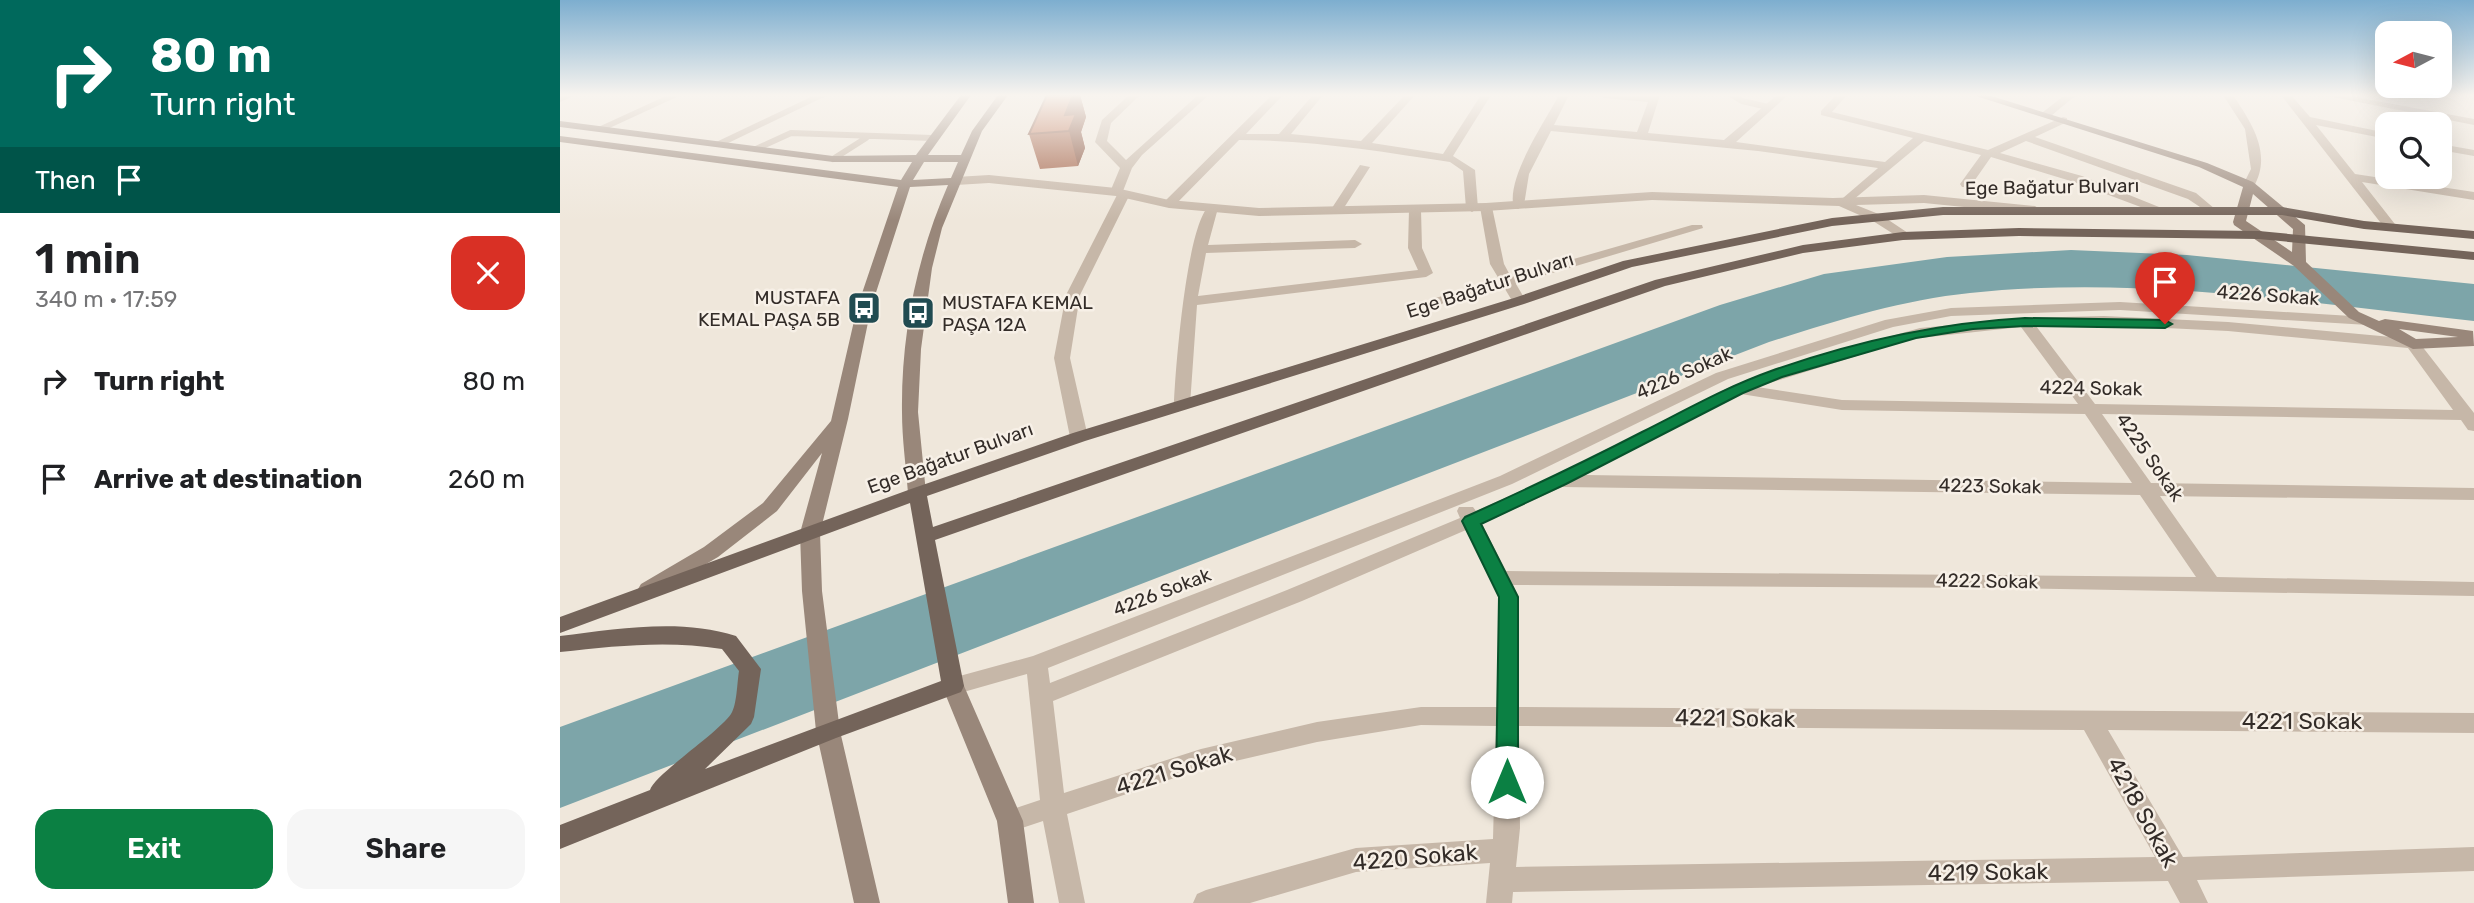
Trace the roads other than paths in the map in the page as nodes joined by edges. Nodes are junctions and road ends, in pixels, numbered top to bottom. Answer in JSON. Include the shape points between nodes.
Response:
{"nodes":[{"id":1,"x":663,"y":137,"type":"edge"},
{"id":2,"x":733,"y":137,"type":"edge"},
{"id":3,"x":782,"y":137,"type":"edge"},
{"id":4,"x":867,"y":137,"type":"edge"},
{"id":5,"x":876,"y":137,"type":"edge"},
{"id":6,"x":974,"y":137,"type":"edge"},
{"id":7,"x":1102,"y":137,"type":"edge"},
{"id":8,"x":1158,"y":137,"type":"edge"},
{"id":9,"x":1237,"y":137,"type":"edge"},
{"id":10,"x":1283,"y":137,"type":"edge"},
{"id":11,"x":1371,"y":137,"type":"edge"},
{"id":12,"x":1459,"y":137,"type":"edge"},
{"id":13,"x":1540,"y":137,"type":"edge"},
{"id":14,"x":1653,"y":137,"type":"edge"},
{"id":15,"x":1734,"y":137,"type":"edge"},
{"id":16,"x":1921,"y":137,"type":"joint"},
{"id":17,"x":2023,"y":137,"type":"edge"},
{"id":18,"x":2028,"y":137,"type":"edge"},
{"id":19,"x":2116,"y":137,"type":"edge"},
{"id":20,"x":2250,"y":137,"type":"edge"},
{"id":21,"x":2319,"y":137,"type":"edge"},
{"id":22,"x":932,"y":138,"type":"joint"},
{"id":23,"x":560,"y":139,"type":"edge"},
{"id":24,"x":718,"y":144,"type":"junction"},
{"id":25,"x":1726,"y":144,"type":"junction"},
{"id":26,"x":1364,"y":145,"type":"junction"},
{"id":27,"x":756,"y":149,"type":"junction"},
{"id":28,"x":2452,"y":149,"type":"edge"},
{"id":29,"x":2474,"y":153,"type":"edge"},
{"id":30,"x":1988,"y":154,"type":"junction"},
{"id":31,"x":965,"y":158,"type":"junction"},
{"id":32,"x":1446,"y":158,"type":"junction"},
{"id":33,"x":833,"y":159,"type":"junction"},
{"id":34,"x":919,"y":160,"type":"junction"},
{"id":35,"x":1885,"y":166,"type":"junction"},
{"id":36,"x":1126,"y":167,"type":"junction"},
{"id":37,"x":1364,"y":167,"type":"dead end"},
{"id":38,"x":2350,"y":177,"type":"junction"},
{"id":39,"x":956,"y":181,"type":"junction"},
{"id":40,"x":905,"y":184,"type":"junction"},
{"id":41,"x":1966,"y":184,"type":"dead end"},
{"id":42,"x":2249,"y":185,"type":"junction"},
{"id":43,"x":1120,"y":193,"type":"junction"},
{"id":44,"x":2474,"y":196,"type":"edge"},
{"id":45,"x":1840,"y":202,"type":"junction"},
{"id":46,"x":1169,"y":204,"type":"junction"},
{"id":47,"x":1518,"y":205,"type":"junction"},
{"id":48,"x":1479,"y":207,"type":"junction"},
{"id":49,"x":1212,"y":208,"type":"junction"},
{"id":50,"x":2158,"y":209,"type":"junction"},
{"id":51,"x":2209,"y":209,"type":"junction"},
{"id":52,"x":1415,"y":210,"type":"junction"},
{"id":53,"x":2038,"y":210,"type":"junction"},
{"id":54,"x":2242,"y":210,"type":"junction"},
{"id":55,"x":1336,"y":211,"type":"junction"},
{"id":56,"x":2282,"y":211,"type":"junction"},
{"id":57,"x":1877,"y":218,"type":"junction"},
{"id":58,"x":1697,"y":228,"type":"dead end"},
{"id":59,"x":2392,"y":228,"type":"junction"},
{"id":60,"x":2259,"y":235,"type":"junction"},
{"id":61,"x":2474,"y":235,"type":"edge"},
{"id":62,"x":1903,"y":236,"type":"junction"},
{"id":63,"x":2298,"y":238,"type":"junction"},
{"id":64,"x":1355,"y":244,"type":"dead end"},
{"id":65,"x":1198,"y":249,"type":"junction"},
{"id":66,"x":2474,"y":256,"type":"edge"},
{"id":67,"x":2298,"y":263,"type":"junction"},
{"id":68,"x":1508,"y":282,"type":"junction"},
{"id":69,"x":1190,"y":301,"type":"junction"},
{"id":70,"x":1438,"y":301,"type":"dead end"},
{"id":71,"x":1519,"y":301,"type":"junction"},
{"id":72,"x":2361,"y":318,"type":"junction"},
{"id":73,"x":2025,"y":322,"type":"junction"},
{"id":74,"x":2473,"y":338,"type":"edge"},
{"id":75,"x":2413,"y":344,"type":"junction"},
{"id":76,"x":1722,"y":376,"type":"junction"},
{"id":77,"x":1738,"y":389,"type":"junction"},
{"id":78,"x":1182,"y":405,"type":"junction"},
{"id":79,"x":2090,"y":409,"type":"junction"},
{"id":80,"x":840,"y":419,"type":"junction"},
{"id":81,"x":2470,"y":421,"type":"edge"},
{"id":82,"x":1079,"y":437,"type":"junction"},
{"id":83,"x":1506,"y":480,"type":"junction"},
{"id":84,"x":1560,"y":481,"type":"junction"},
{"id":85,"x":2146,"y":489,"type":"junction"},
{"id":86,"x":917,"y":493,"type":"junction"},
{"id":87,"x":2474,"y":494,"type":"edge"},
{"id":88,"x":1460,"y":498,"type":"junction"},
{"id":89,"x":1471,"y":521,"type":"junction"},
{"id":90,"x":810,"y":533,"type":"junction"},
{"id":91,"x":927,"y":536,"type":"junction"},
{"id":92,"x":1500,"y":578,"type":"junction"},
{"id":93,"x":2212,"y":585,"type":"junction"},
{"id":94,"x":2474,"y":589,"type":"edge"},
{"id":95,"x":633,"y":598,"type":"junction"},
{"id":96,"x":560,"y":625,"type":"edge"},
{"id":97,"x":560,"y":644,"type":"edge"},
{"id":98,"x":1037,"y":663,"type":"junction"},
{"id":99,"x":953,"y":686,"type":"junction"},
{"id":100,"x":1041,"y":696,"type":"junction"},
{"id":101,"x":1508,"y":714,"type":"junction"},
{"id":102,"x":2091,"y":721,"type":"junction"},
{"id":103,"x":2474,"y":723,"type":"edge"},
{"id":104,"x":828,"y":725,"type":"junction"},
{"id":105,"x":642,"y":804,"type":"junction"},
{"id":106,"x":1053,"y":807,"type":"junction"},
{"id":107,"x":1010,"y":821,"type":"junction"},
{"id":108,"x":560,"y":837,"type":"edge"},
{"id":109,"x":1504,"y":850,"type":"junction"},
{"id":110,"x":2474,"y":859,"type":"edge"},
{"id":111,"x":2174,"y":869,"type":"junction"},
{"id":112,"x":1501,"y":892,"type":"edge"},
{"id":113,"x":867,"y":903,"type":"edge"},
{"id":114,"x":1021,"y":903,"type":"edge"},
{"id":115,"x":1072,"y":903,"type":"edge"},
{"id":116,"x":1206,"y":903,"type":"edge"},
{"id":117,"x":2195,"y":903,"type":"edge"}],
"edges":[{"from":1,"to":24,"type":"main road"},
{"from":2,"to":24,"type":"street"},
{"from":3,"to":27,"type":"lane"},
{"from":4,"to":33,"type":"lane"},
{"from":5,"to":22,"type":"lane"},
{"from":6,"to":31,"type":"main road"},
{"from":7,"to":36,"type":"street","via":[[1101,142]]},
{"from":8,"to":36,"type":"street"},
{"from":9,"to":46,"type":"street"},
{"from":10,"to":26,"type":"street"},
{"from":11,"to":26,"type":"street"},
{"from":12,"to":32,"type":"street"},
{"from":13,"to":47,"type":"street","via":[[1522,174]]},
{"from":14,"to":25,"type":"street"},
{"from":15,"to":25,"type":"street"},
{"from":16,"to":30,"type":"street"},
{"from":16,"to":35,"type":"street"},
{"from":17,"to":30,"type":"street"},
{"from":18,"to":51,"type":"street","via":[[2192,196]]},
{"from":19,"to":42,"type":"main road"},
{"from":20,"to":42,"type":"street","via":[[2257,169]]},
{"from":21,"to":38,"type":"street"},
{"from":22,"to":34,"type":"main road"},
{"from":23,"to":40,"type":"main road"},
{"from":24,"to":27,"type":"main road"},
{"from":25,"to":35,"type":"street"},
{"from":26,"to":32,"type":"street"},
{"from":27,"to":33,"type":"main road"},
{"from":28,"to":29,"type":"street"},
{"from":30,"to":41,"type":"street"},
{"from":30,"to":50,"type":"street","via":[[2078,179]]},
{"from":31,"to":34,"type":"main road"},
{"from":31,"to":39,"type":"main road"},
{"from":32,"to":48,"type":"street","via":[[1469,170]]},
{"from":33,"to":34,"type":"main road"},
{"from":34,"to":40,"type":"main road"},
{"from":35,"to":45,"type":"street"},
{"from":36,"to":43,"type":"street"},
{"from":37,"to":55,"type":"street"},
{"from":38,"to":44,"type":"street"},
{"from":38,"to":59,"type":"street"},
{"from":39,"to":40,"type":"main road"},
{"from":39,"to":43,"type":"street","via":[[989,179]]},
{"from":39,"to":86,"type":"main road","via":[[925,268],[913,349],[910,412]]},
{"from":40,"to":80,"type":"main road","via":[[864,308]]},
{"from":42,"to":54,"type":"main road"},
{"from":42,"to":56,"type":"main road"},
{"from":43,"to":46,"type":"street"},
{"from":43,"to":82,"type":"street","via":[[1073,295],[1062,358]]},
{"from":45,"to":47,"type":"street","via":[[1652,196]]},
{"from":45,"to":53,"type":"street","via":[[1924,199]]},
{"from":45,"to":57,"type":"street"},
{"from":46,"to":49,"type":"street"},
{"from":47,"to":48,"type":"street"},
{"from":48,"to":52,"type":"street"},
{"from":48,"to":68,"type":"street","via":[[1497,264]]},
{"from":49,"to":55,"type":"street"},
{"from":49,"to":65,"type":"street"},
{"from":50,"to":51,"type":"main road","name":"Ege Bağatur Bulvarı"},
{"from":50,"to":53,"type":"main road","name":"Ege Bağatur Bulvarı"},
{"from":51,"to":54,"type":"main road","name":"Ege Bağatur Bulvarı"},
{"from":52,"to":55,"type":"street"},
{"from":52,"to":69,"type":"street","via":[[1415,248],[1426,273]]},
{"from":53,"to":57,"type":"main road","name":"Ege Bağatur Bulvarı","via":[[1943,211]]},
{"from":54,"to":56,"type":"main road","name":"Ege Bağatur Bulvarı"},
{"from":54,"to":60,"type":"main road","via":[[2239,222]]},
{"from":56,"to":59,"type":"main road","name":"Ege Bağatur Bulvarı"},
{"from":56,"to":63,"type":"main road","via":[[2300,228]]},
{"from":57,"to":62,"type":"street"},
{"from":57,"to":71,"type":"main road","name":"Ege Bağatur Bulvarı","via":[[1832,222],[1628,264]]},
{"from":58,"to":68,"type":"street"},
{"from":59,"to":61,"type":"main road","name":"Ege Bağatur Bulvarı"},
{"from":60,"to":62,"type":"main road","via":[[2019,232]]},
{"from":60,"to":63,"type":"main road"},
{"from":60,"to":67,"type":"main road"},
{"from":62,"to":91,"type":"main road","via":[[1802,249],[1660,283]]},
{"from":63,"to":66,"type":"main road"},
{"from":63,"to":67,"type":"main road"},
{"from":64,"to":65,"type":"street"},
{"from":65,"to":69,"type":"street"},
{"from":67,"to":72,"type":"main road"},
{"from":68,"to":70,"type":"lane"},
{"from":68,"to":71,"type":"street"},
{"from":69,"to":78,"type":"street"},
{"from":71,"to":78,"type":"main road","name":"Ege Bağatur Bulvarı"},
{"from":72,"to":74,"type":"main road","name":"4226 Sokak"},
{"from":72,"to":75,"type":"main road"},
{"from":72,"to":76,"type":"street","name":"4226 Sokak","via":[[2120,306],[1951,312],[1890,323]]},
{"from":73,"to":75,"type":"street","via":[[2165,324]]},
{"from":73,"to":77,"type":"street","via":[[1914,334],[1777,373]]},
{"from":73,"to":79,"type":"street","name":"4225 Sokak"},
{"from":74,"to":75,"type":"main road"},
{"from":75,"to":81,"type":"street"},
{"from":76,"to":77,"type":"street"},
{"from":76,"to":83,"type":"street","name":"4226 Sokak"},
{"from":77,"to":79,"type":"street","name":"4224 Sokak","via":[[1842,405]]},
{"from":77,"to":84,"type":"street"},
{"from":78,"to":82,"type":"main road","name":"Ege Bağatur Bulvarı"},
{"from":79,"to":81,"type":"street","name":"4224 Sokak"},
{"from":79,"to":85,"type":"street","name":"4225 Sokak"},
{"from":80,"to":90,"type":"main road"},
{"from":80,"to":95,"type":"main road","via":[[770,507],[711,552]]},
{"from":82,"to":86,"type":"main road","name":"Ege Bağatur Bulvarı"},
{"from":83,"to":84,"type":"street","name":"4223 Sokak"},
{"from":83,"to":88,"type":"street","name":"4226 Sokak"},
{"from":84,"to":85,"type":"street","name":"4223 Sokak"},
{"from":84,"to":89,"type":"street"},
{"from":85,"to":87,"type":"street","name":"4223 Sokak"},
{"from":85,"to":93,"type":"street","name":"4225 Sokak"},
{"from":86,"to":90,"type":"main road","name":"Ege Bağatur Bulvarı"},
{"from":86,"to":91,"type":"main road"},
{"from":88,"to":89,"type":"street"},
{"from":88,"to":98,"type":"street","name":"4226 Sokak"},
{"from":89,"to":92,"type":"street"},
{"from":89,"to":100,"type":"street","via":[[1246,617]]},
{"from":90,"to":95,"type":"main road","name":"Ege Bağatur Bulvarı"},
{"from":90,"to":104,"type":"main road"},
{"from":91,"to":99,"type":"main road"},
{"from":92,"to":93,"type":"street","name":"4222 Sokak"},
{"from":92,"to":101,"type":"street","via":[[1508,597]]},
{"from":93,"to":94,"type":"street","name":"4222 Sokak"},
{"from":95,"to":96,"type":"main road","name":"Ege Bağatur Bulvarı"},
{"from":97,"to":105,"type":"main road","via":[[685,635],[728,642],[750,669],[743,717],[691,767]]},
{"from":98,"to":99,"type":"street","name":"4226 Sokak"},
{"from":98,"to":100,"type":"street"},
{"from":99,"to":104,"type":"main road"},
{"from":99,"to":107,"type":"main road"},
{"from":100,"to":106,"type":"street"},
{"from":101,"to":102,"type":"street","name":"4221 Sokak"},
{"from":101,"to":106,"type":"street","name":"4221 Sokak","via":[[1420,716],[1317,732],[1201,759]]},
{"from":101,"to":109,"type":"street"},
{"from":102,"to":103,"type":"street","name":"4221 Sokak"},
{"from":102,"to":111,"type":"street","name":"4218 Sokak"},
{"from":104,"to":105,"type":"main road"},
{"from":104,"to":113,"type":"main road"},
{"from":105,"to":108,"type":"main road"},
{"from":106,"to":107,"type":"street","name":"4221 Sokak"},
{"from":106,"to":115,"type":"street"},
{"from":107,"to":114,"type":"main road"},
{"from":109,"to":112,"type":"street"},
{"from":109,"to":116,"type":"street","name":"4220 Sokak","via":[[1356,860]]},
{"from":110,"to":111,"type":"street","name":"4219 Sokak"},
{"from":111,"to":112,"type":"street","name":"4219 Sokak"},
{"from":111,"to":117,"type":"street","name":"4218 Sokak"}]}
